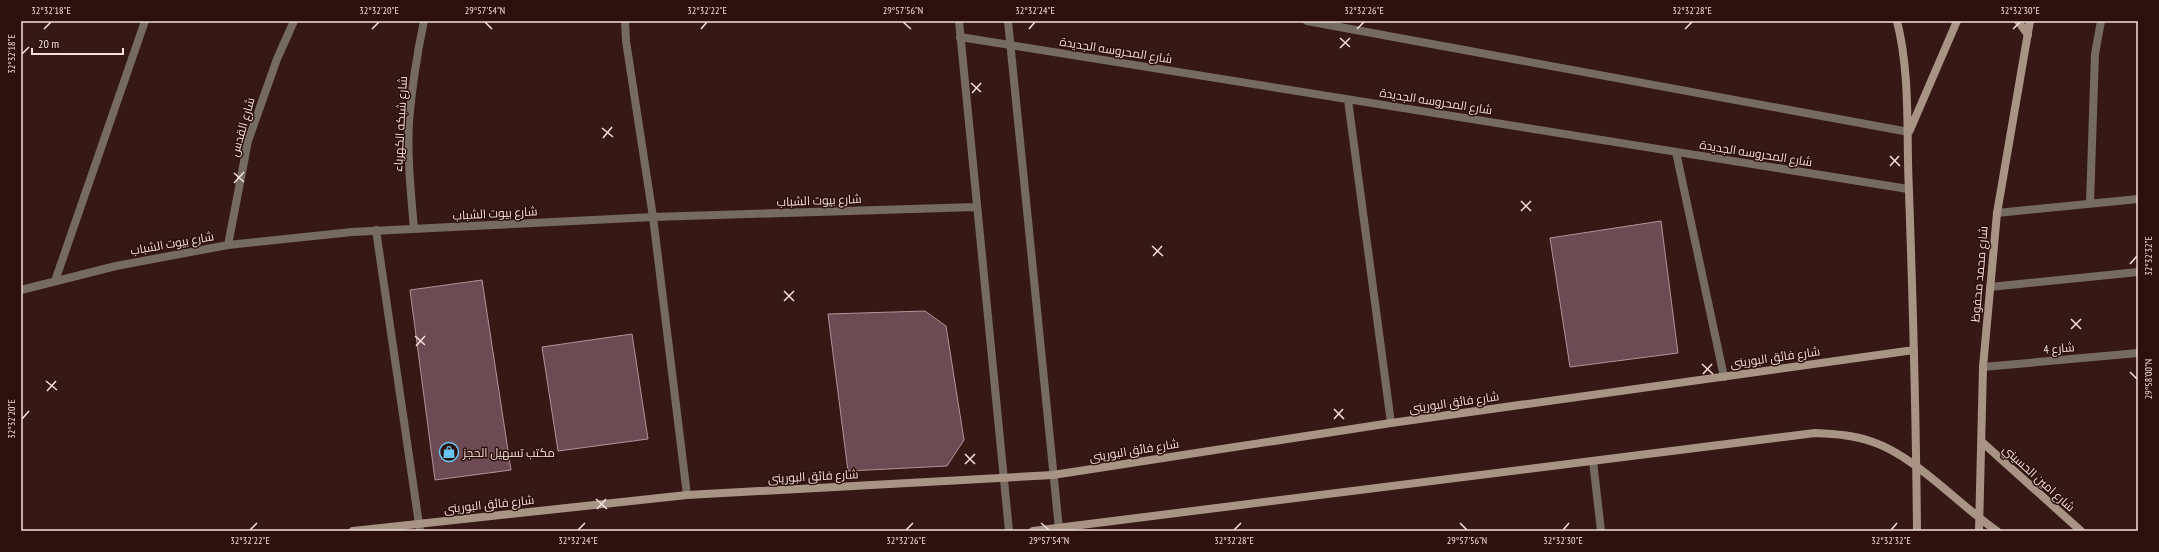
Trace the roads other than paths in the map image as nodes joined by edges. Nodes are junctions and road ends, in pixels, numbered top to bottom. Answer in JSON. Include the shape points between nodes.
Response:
{"nodes":[{"id":1,"x":145,"y":21,"type":"edge"},
{"id":2,"x":424,"y":21,"type":"edge"},
{"id":3,"x":625,"y":21,"type":"edge"},
{"id":4,"x":959,"y":21,"type":"edge"},
{"id":5,"x":1008,"y":21,"type":"edge"},
{"id":6,"x":1307,"y":21,"type":"edge"},
{"id":7,"x":1897,"y":21,"type":"edge"},
{"id":8,"x":1957,"y":21,"type":"edge"},
{"id":9,"x":2018,"y":21,"type":"edge"},
{"id":10,"x":2030,"y":21,"type":"edge"},
{"id":11,"x":2101,"y":21,"type":"edge"},
{"id":12,"x":291,"y":22,"type":"edge"},
{"id":13,"x":2028,"y":35,"type":"junction"},
{"id":14,"x":960,"y":37,"type":"junction"},
{"id":15,"x":1009,"y":45,"type":"junction"},
{"id":16,"x":1348,"y":100,"type":"junction"},
{"id":17,"x":1909,"y":132,"type":"junction"},
{"id":18,"x":1676,"y":152,"type":"junction"},
{"id":19,"x":1908,"y":189,"type":"junction"},
{"id":20,"x":2138,"y":199,"type":"edge"},
{"id":21,"x":2090,"y":203,"type":"junction"},
{"id":22,"x":976,"y":207,"type":"junction"},
{"id":23,"x":1997,"y":213,"type":"junction"},
{"id":24,"x":653,"y":217,"type":"junction"},
{"id":25,"x":414,"y":229,"type":"junction"},
{"id":26,"x":376,"y":230,"type":"junction"},
{"id":27,"x":228,"y":245,"type":"junction"},
{"id":28,"x":2138,"y":272,"type":"edge"},
{"id":29,"x":55,"y":281,"type":"junction"},
{"id":30,"x":1990,"y":287,"type":"junction"},
{"id":31,"x":21,"y":290,"type":"edge"},
{"id":32,"x":1914,"y":350,"type":"junction"},
{"id":33,"x":2138,"y":353,"type":"edge"},
{"id":34,"x":1983,"y":367,"type":"junction"},
{"id":35,"x":1724,"y":377,"type":"junction"},
{"id":36,"x":1391,"y":423,"type":"junction"},
{"id":37,"x":1982,"y":442,"type":"junction"},
{"id":38,"x":1593,"y":461,"type":"junction"},
{"id":39,"x":1916,"y":467,"type":"junction"},
{"id":40,"x":1053,"y":475,"type":"junction"},
{"id":41,"x":1004,"y":478,"type":"junction"},
{"id":42,"x":687,"y":495,"type":"junction"},
{"id":43,"x":1980,"y":519,"type":"junction"},
{"id":44,"x":419,"y":527,"type":"edge"},
{"id":45,"x":1059,"y":529,"type":"junction"},
{"id":46,"x":353,"y":531,"type":"edge"},
{"id":47,"x":1009,"y":531,"type":"edge"},
{"id":48,"x":1033,"y":531,"type":"edge"},
{"id":49,"x":1601,"y":531,"type":"edge"},
{"id":50,"x":1917,"y":531,"type":"edge"},
{"id":51,"x":1979,"y":531,"type":"edge"},
{"id":52,"x":1997,"y":531,"type":"edge"},
{"id":53,"x":2081,"y":531,"type":"edge"}],
"edges":[{"from":1,"to":29,"type":"street"},
{"from":2,"to":25,"type":"street","name":"شارع شبكه الكهرباء","via":[[414,69],[409,122],[409,176]]},
{"from":3,"to":24,"type":"street"},
{"from":4,"to":14,"type":"street"},
{"from":5,"to":15,"type":"street"},
{"from":6,"to":17,"type":"street"},
{"from":7,"to":17,"type":"street","via":[[1904,48]]},
{"from":8,"to":17,"type":"street"},
{"from":9,"to":13,"type":"street"},
{"from":10,"to":13,"type":"street","name":"شارع محمد محفوظ"},
{"from":11,"to":21,"type":"street","via":[[2095,54]]},
{"from":12,"to":27,"type":"street","name":"شارع القدس","via":[[248,141]]},
{"from":13,"to":23,"type":"street","name":"شارع محمد محفوظ"},
{"from":14,"to":15,"type":"street","name":"شارع المحروسه الجديدة"},
{"from":14,"to":22,"type":"street"},
{"from":15,"to":16,"type":"street","name":"شارع المحروسه الجديدة"},
{"from":15,"to":40,"type":"street"},
{"from":16,"to":18,"type":"street","name":"شارع المحروسه الجديدة"},
{"from":16,"to":36,"type":"street"},
{"from":17,"to":19,"type":"street"},
{"from":18,"to":19,"type":"street","name":"شارع المحروسه الجديدة"},
{"from":18,"to":35,"type":"street"},
{"from":19,"to":32,"type":"street"},
{"from":20,"to":21,"type":"street"},
{"from":21,"to":23,"type":"street"},
{"from":22,"to":24,"type":"street","name":"شارع بيوت الشباب"},
{"from":22,"to":41,"type":"street"},
{"from":23,"to":30,"type":"street","name":"شارع محمد محفوظ"},
{"from":24,"to":25,"type":"street","name":"شارع بيوت الشباب"},
{"from":24,"to":42,"type":"street"},
{"from":25,"to":26,"type":"street","name":"شارع بيوت الشباب"},
{"from":26,"to":27,"type":"street","name":"شارع بيوت الشباب"},
{"from":26,"to":44,"type":"street"},
{"from":27,"to":29,"type":"street","name":"شارع بيوت الشباب","via":[[116,266]]},
{"from":28,"to":30,"type":"street"},
{"from":29,"to":31,"type":"street","name":"شارع بيوت الشباب"},
{"from":30,"to":34,"type":"street","name":"شارع محمد محفوظ"},
{"from":32,"to":35,"type":"street","name":"شارع فائق البورينى"},
{"from":32,"to":39,"type":"street"},
{"from":33,"to":34,"type":"street","name":"شارع 4"},
{"from":34,"to":37,"type":"street","name":"شارع محمد محفوظ"},
{"from":35,"to":36,"type":"street","name":"شارع فائق البورينى"},
{"from":36,"to":40,"type":"street","name":"شارع فائق البورينى"},
{"from":37,"to":43,"type":"street","name":"شارع محمد محفوظ"},
{"from":37,"to":53,"type":"street","name":"شارع امين الحسيني"},
{"from":38,"to":39,"type":"street","via":[[1815,433],[1845,435],[1873,442],[1900,454]]},
{"from":38,"to":45,"type":"street"},
{"from":38,"to":49,"type":"street"},
{"from":39,"to":43,"type":"street"},
{"from":39,"to":50,"type":"street"},
{"from":40,"to":41,"type":"street","name":"شارع فائق البورينى"},
{"from":40,"to":45,"type":"street"},
{"from":41,"to":42,"type":"street","name":"شارع فائق البورينى"},
{"from":41,"to":47,"type":"street"},
{"from":42,"to":44,"type":"street","name":"شارع فائق البورينى"},
{"from":43,"to":51,"type":"street","name":"شارع محمد محفوظ"},
{"from":43,"to":52,"type":"street"},
{"from":44,"to":46,"type":"street","name":"شارع فائق البورينى"},
{"from":45,"to":48,"type":"street"}]}
